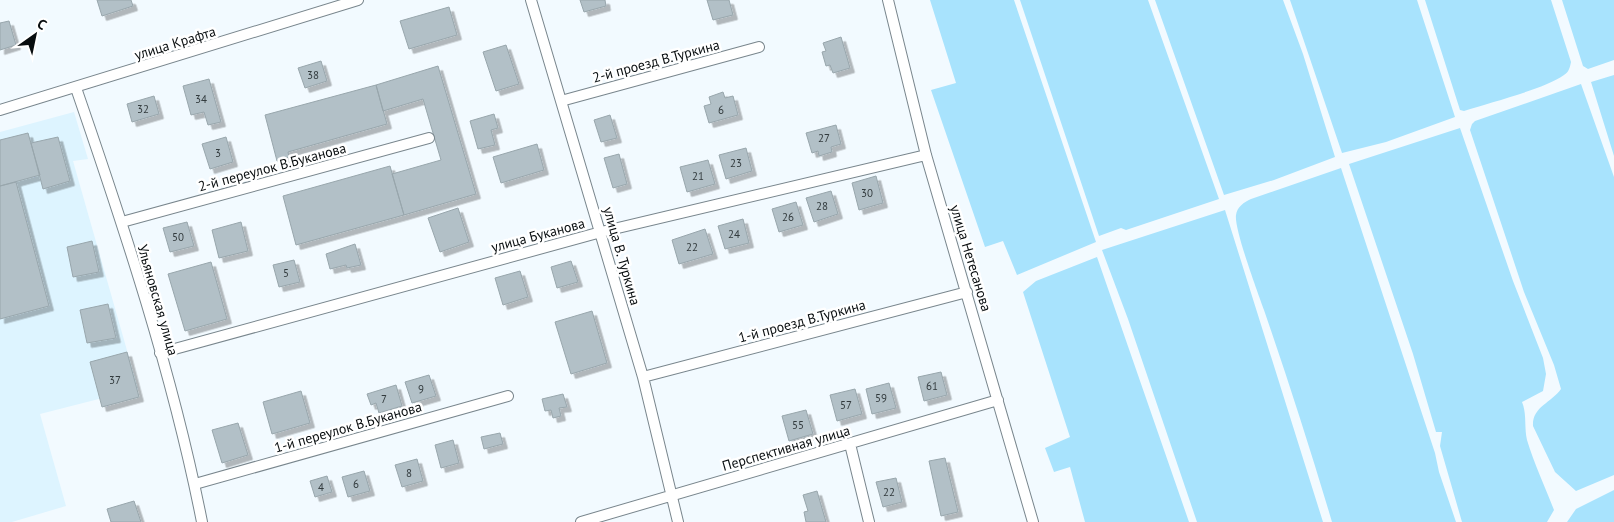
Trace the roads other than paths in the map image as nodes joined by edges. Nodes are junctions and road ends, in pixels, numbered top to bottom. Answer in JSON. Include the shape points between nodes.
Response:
{"nodes":[{"id":1,"x":358,"y":0,"type":"edge"},
{"id":2,"x":531,"y":0,"type":"edge"},
{"id":3,"x":888,"y":0,"type":"edge"},
{"id":4,"x":759,"y":47,"type":"dead end"},
{"id":5,"x":76,"y":88,"type":"junction"},
{"id":6,"x":561,"y":101,"type":"junction"},
{"id":7,"x":0,"y":110,"type":"edge"},
{"id":8,"x":430,"y":138,"type":"dead end"},
{"id":9,"x":926,"y":155,"type":"junction"},
{"id":10,"x":122,"y":222,"type":"junction"},
{"id":11,"x":601,"y":232,"type":"junction"},
{"id":12,"x":967,"y":292,"type":"junction"},
{"id":13,"x":160,"y":354,"type":"junction"},
{"id":14,"x":643,"y":377,"type":"junction"},
{"id":15,"x":508,"y":396,"type":"dead end"},
{"id":16,"x":998,"y":400,"type":"junction"},
{"id":17,"x":850,"y":444,"type":"junction"},
{"id":18,"x":195,"y":484,"type":"junction"},
{"id":19,"x":670,"y":496,"type":"junction"},
{"id":20,"x":202,"y":522,"type":"edge"},
{"id":21,"x":581,"y":522,"type":"edge"},
{"id":22,"x":678,"y":522,"type":"edge"},
{"id":23,"x":869,"y":522,"type":"edge"},
{"id":24,"x":1033,"y":522,"type":"edge"}],
"edges":[{"from":1,"to":5,"type":"street","name":"улица Крафта"},
{"from":2,"to":6,"type":"street","name":"улица В. Туркина"},
{"from":3,"to":9,"type":"street","name":"улица Нетесанова"},
{"from":4,"to":6,"type":"street","name":"2-й проезд В.Туркина"},
{"from":5,"to":7,"type":"street","name":"улица Крафта"},
{"from":5,"to":10,"type":"street","name":"Ульяновская улица"},
{"from":6,"to":11,"type":"street","name":"улица В. Туркина"},
{"from":8,"to":10,"type":"street","name":"2-й переулок В.Буканова"},
{"from":9,"to":11,"type":"street","name":"улица Буканова"},
{"from":9,"to":12,"type":"street","name":"улица Нетесанова"},
{"from":10,"to":13,"type":"street","name":"Ульяновская улица"},
{"from":11,"to":13,"type":"street","name":"улица Буканова"},
{"from":11,"to":14,"type":"street","name":"улица В. Туркина"},
{"from":12,"to":14,"type":"street","name":"1-й проезд В.Туркина"},
{"from":12,"to":16,"type":"street","name":"улица Нетесанова"},
{"from":13,"to":18,"type":"street","name":"Ульяновская улица"},
{"from":14,"to":19,"type":"street","name":"улица В. Туркина"},
{"from":15,"to":18,"type":"street","name":"1-й переулок В.Буканова"},
{"from":16,"to":17,"type":"street","name":"Перспективная улица"},
{"from":16,"to":24,"type":"street","name":"улица Нетесанова"},
{"from":17,"to":19,"type":"street","name":"Перспективная улица"},
{"from":17,"to":23,"type":"street"},
{"from":18,"to":20,"type":"street","name":"Ульяновская улица"},
{"from":19,"to":21,"type":"street","name":"Перспективная улица"},
{"from":19,"to":22,"type":"street","name":"улица В. Туркина"}]}
